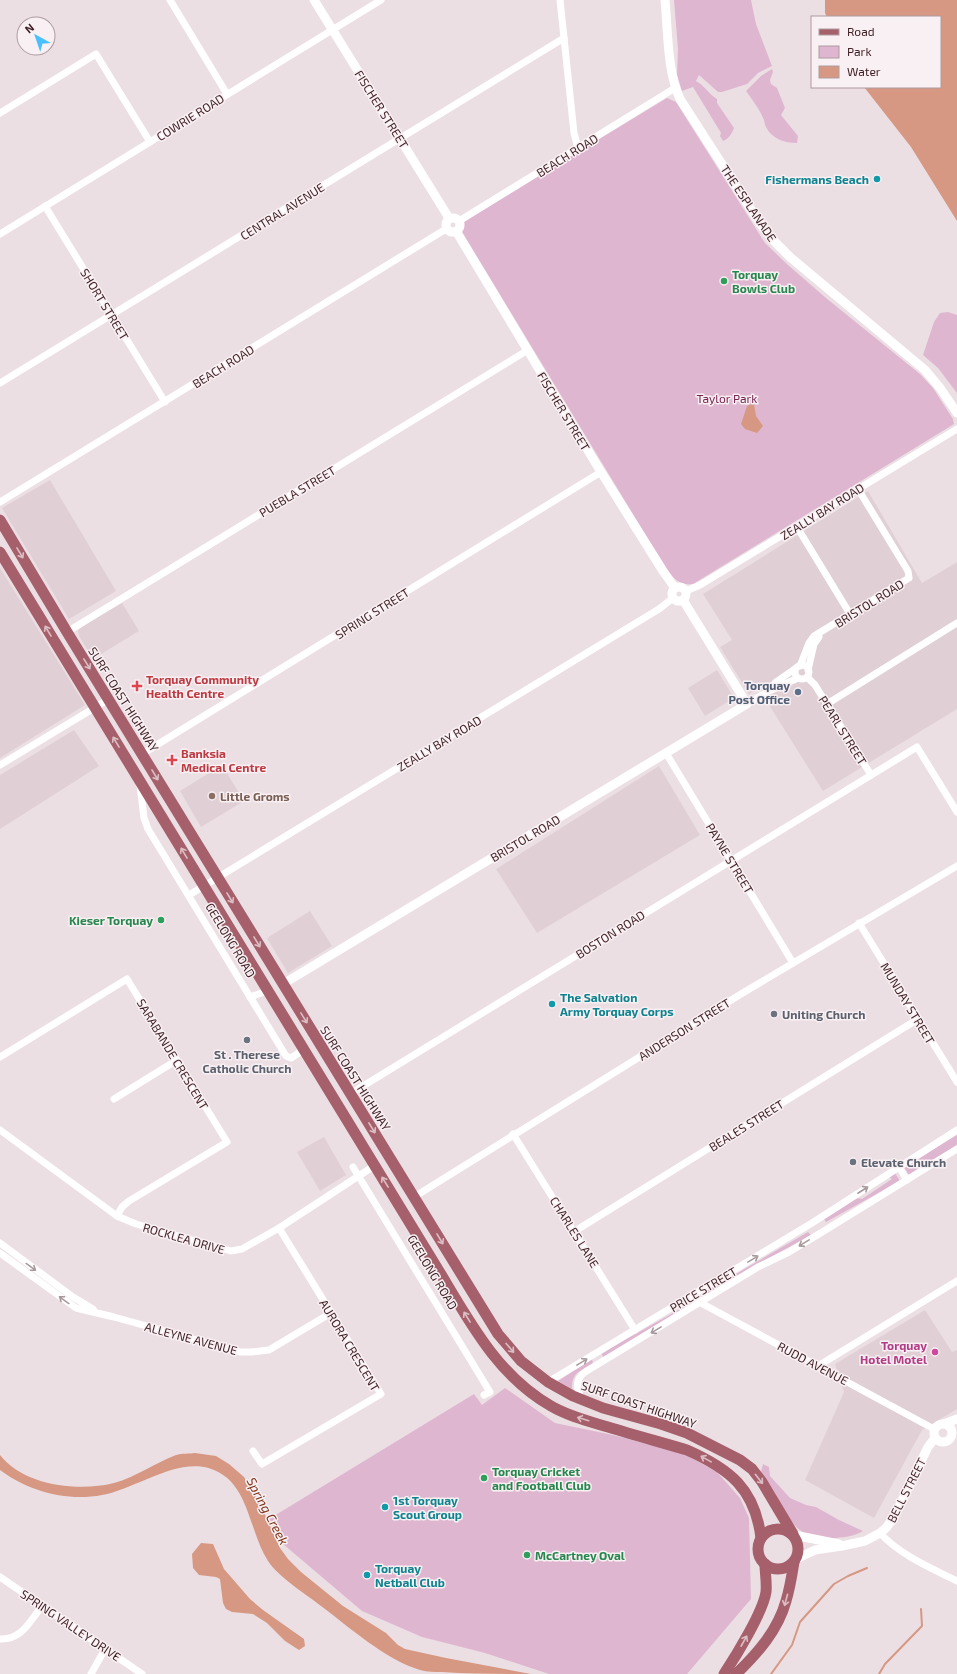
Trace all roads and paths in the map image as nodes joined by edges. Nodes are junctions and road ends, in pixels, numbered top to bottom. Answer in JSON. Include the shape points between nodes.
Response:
{"nodes":[{"id":1,"x":170,"y":0,"type":"edge"},
{"id":2,"x":314,"y":0,"type":"edge"},
{"id":3,"x":381,"y":0,"type":"edge"},
{"id":4,"x":560,"y":0,"type":"edge"},
{"id":5,"x":665,"y":0,"type":"edge"},
{"id":6,"x":332,"y":29,"type":"junction"},
{"id":7,"x":564,"y":38,"type":"junction"},
{"id":8,"x":675,"y":88,"type":"junction"},
{"id":9,"x":227,"y":94,"type":"junction"},
{"id":10,"x":0,"y":113,"type":"edge"},
{"id":11,"x":400,"y":138,"type":"junction"},
{"id":12,"x":150,"y":142,"type":"junction"},
{"id":13,"x":578,"y":148,"type":"junction"},
{"id":14,"x":45,"y":206,"type":"junction"},
{"id":15,"x":449,"y":218,"type":"junction"},
{"id":16,"x":459,"y":221,"type":"junction"},
{"id":17,"x":446,"y":229,"type":"junction"},
{"id":18,"x":456,"y":231,"type":"junction"},
{"id":19,"x":0,"y":234,"type":"edge"},
{"id":20,"x":112,"y":315,"type":"junction"},
{"id":21,"x":528,"y":350,"type":"junction"},
{"id":22,"x":0,"y":383,"type":"edge"},
{"id":23,"x":164,"y":402,"type":"junction"},
{"id":24,"x":957,"y":413,"type":"edge"},
{"id":25,"x":957,"y":429,"type":"edge"},
{"id":26,"x":601,"y":472,"type":"junction"},
{"id":27,"x":858,"y":489,"type":"junction"},
{"id":28,"x":0,"y":502,"type":"edge"},
{"id":29,"x":0,"y":520,"type":"edge"},
{"id":30,"x":797,"y":527,"type":"junction"},
{"id":31,"x":0,"y":552,"type":"edge"},
{"id":32,"x":675,"y":588,"type":"junction"},
{"id":33,"x":686,"y":591,"type":"junction"},
{"id":34,"x":673,"y":598,"type":"junction"},
{"id":35,"x":684,"y":600,"type":"junction"},
{"id":36,"x":850,"y":614,"type":"junction"},
{"id":37,"x":957,"y":623,"type":"edge"},
{"id":38,"x":829,"y":627,"type":"junction"},
{"id":39,"x":67,"y":632,"type":"junction"},
{"id":40,"x":798,"y":667,"type":"junction"},
{"id":41,"x":808,"y":673,"type":"junction"},
{"id":42,"x":798,"y":678,"type":"junction"},
{"id":43,"x":767,"y":692,"type":"junction"},
{"id":44,"x":109,"y":699,"type":"junction"},
{"id":45,"x":748,"y":704,"type":"junction"},
{"id":46,"x":827,"y":704,"type":"junction"},
{"id":47,"x":95,"y":708,"type":"junction"},
{"id":48,"x":666,"y":753,"type":"junction"},
{"id":49,"x":142,"y":754,"type":"junction"},
{"id":50,"x":0,"y":765,"type":"edge"},
{"id":51,"x":870,"y":775,"type":"junction"},
{"id":52,"x":138,"y":779,"type":"junction"},
{"id":53,"x":957,"y":812,"type":"edge"},
{"id":54,"x":731,"y":860,"type":"junction"},
{"id":55,"x":957,"y":866,"type":"edge"},
{"id":56,"x":218,"y":878,"type":"junction"},
{"id":57,"x":204,"y":887,"type":"junction"},
{"id":58,"x":189,"y":896,"type":"junction"},
{"id":59,"x":859,"y":923,"type":"junction"},
{"id":60,"x":793,"y":963,"type":"junction"},
{"id":61,"x":283,"y":984,"type":"junction"},
{"id":62,"x":267,"y":991,"type":"junction"},
{"id":63,"x":250,"y":997,"type":"junction"},
{"id":64,"x":918,"y":1019,"type":"junction"},
{"id":65,"x":303,"y":1050,"type":"junction"},
{"id":66,"x":0,"y":1057,"type":"edge"},
{"id":67,"x":177,"y":1060,"type":"junction"},
{"id":68,"x":957,"y":1082,"type":"edge"},
{"id":69,"x":350,"y":1094,"type":"junction"},
{"id":70,"x":114,"y":1099,"type":"dead end"},
{"id":71,"x":0,"y":1130,"type":"edge"},
{"id":72,"x":957,"y":1130,"type":"edge"},
{"id":73,"x":514,"y":1134,"type":"junction"},
{"id":74,"x":957,"y":1150,"type":"edge"},
{"id":75,"x":388,"y":1155,"type":"junction"},
{"id":76,"x":374,"y":1166,"type":"junction"},
{"id":77,"x":353,"y":1167,"type":"dead end"},
{"id":78,"x":899,"y":1167,"type":"junction"},
{"id":79,"x":359,"y":1176,"type":"junction"},
{"id":80,"x":907,"y":1180,"type":"junction"},
{"id":81,"x":414,"y":1197,"type":"junction"},
{"id":82,"x":400,"y":1206,"type":"junction"},
{"id":83,"x":117,"y":1216,"type":"junction"},
{"id":84,"x":812,"y":1223,"type":"junction"},
{"id":85,"x":279,"y":1228,"type":"junction"},
{"id":86,"x":575,"y":1231,"type":"junction"},
{"id":87,"x":819,"y":1234,"type":"junction"},
{"id":88,"x":0,"y":1243,"type":"edge"},
{"id":89,"x":0,"y":1253,"type":"edge"},
{"id":90,"x":957,"y":1281,"type":"edge"},
{"id":91,"x":695,"y":1294,"type":"junction"},
{"id":92,"x":701,"y":1303,"type":"junction"},
{"id":93,"x":331,"y":1313,"type":"junction"},
{"id":94,"x":114,"y":1317,"type":"junction"},
{"id":95,"x":635,"y":1330,"type":"junction"},
{"id":96,"x":594,"y":1354,"type":"junction"},
{"id":97,"x":601,"y":1363,"type":"junction"},
{"id":98,"x":818,"y":1366,"type":"junction"},
{"id":99,"x":548,"y":1382,"type":"junction"},
{"id":100,"x":490,"y":1392,"type":"dead end"},
{"id":101,"x":582,"y":1400,"type":"junction"},
{"id":102,"x":957,"y":1419,"type":"edge"},
{"id":103,"x":957,"y":1423,"type":"edge"},
{"id":104,"x":944,"y":1424,"type":"junction"},
{"id":105,"x":934,"y":1429,"type":"junction"},
{"id":106,"x":953,"y":1434,"type":"junction"},
{"id":107,"x":935,"y":1438,"type":"junction"},
{"id":108,"x":253,"y":1450,"type":"dead end"},
{"id":109,"x":880,"y":1533,"type":"junction"},
{"id":110,"x":793,"y":1534,"type":"junction"},
{"id":111,"x":760,"y":1538,"type":"junction"},
{"id":112,"x":850,"y":1545,"type":"junction"},
{"id":113,"x":795,"y":1560,"type":"junction"},
{"id":114,"x":765,"y":1564,"type":"junction"},
{"id":115,"x":0,"y":1577,"type":"edge"},
{"id":116,"x":957,"y":1581,"type":"edge"},
{"id":117,"x":42,"y":1606,"type":"junction"},
{"id":118,"x":0,"y":1639,"type":"edge"},
{"id":119,"x":105,"y":1649,"type":"junction"},
{"id":120,"x":91,"y":1674,"type":"edge"},
{"id":121,"x":142,"y":1674,"type":"edge"},
{"id":122,"x":724,"y":1674,"type":"edge"},
{"id":123,"x":736,"y":1674,"type":"edge"}],
"edges":[{"from":1,"to":9,"type":"street"},
{"from":2,"to":6,"type":"street","name":"FISCHER STREET"},
{"from":3,"to":6,"type":"street","name":"COWRIE ROAD"},
{"from":4,"to":7,"type":"street"},
{"from":5,"to":8,"type":"street","name":"THE ESPLANADE"},
{"from":6,"to":9,"type":"street","name":"COWRIE ROAD"},
{"from":6,"to":11,"type":"street","name":"FISCHER STREET"},
{"from":7,"to":11,"type":"street","name":"CENTRAL AVENUE"},
{"from":7,"to":13,"type":"street","via":[[574,133]]},
{"from":8,"to":13,"type":"street","name":"BEACH ROAD"},
{"from":8,"to":24,"type":"street","name":"THE ESPLANADE","via":[[774,241],[925,370]]},
{"from":9,"to":12,"type":"street","name":"COWRIE ROAD"},
{"from":10,"to":12,"type":"street","via":[[96,54]]},
{"from":11,"to":15,"type":"street","name":"FISCHER STREET"},
{"from":11,"to":20,"type":"street","name":"CENTRAL AVENUE"},
{"from":12,"to":14,"type":"street","name":"COWRIE ROAD"},
{"from":13,"to":16,"type":"street","name":"BEACH ROAD"},
{"from":14,"to":19,"type":"street","name":"COWRIE ROAD"},
{"from":14,"to":20,"type":"street","name":"SHORT STREET"},
{"from":15,"to":16,"type":"street"},
{"from":15,"to":17,"type":"street","via":[[445,223]]},
{"from":16,"to":18,"type":"street","via":[[460,227]]},
{"from":17,"to":18,"type":"street"},
{"from":17,"to":23,"type":"street","name":"BEACH ROAD"},
{"from":18,"to":21,"type":"street","name":"FISCHER STREET"},
{"from":20,"to":22,"type":"street","name":"CENTRAL AVENUE"},
{"from":20,"to":23,"type":"street","name":"SHORT STREET"},
{"from":21,"to":26,"type":"street","name":"FISCHER STREET"},
{"from":21,"to":39,"type":"street","name":"PUEBLA STREET"},
{"from":23,"to":28,"type":"street","name":"BEACH ROAD"},
{"from":25,"to":27,"type":"street","name":"ZEALLY BAY ROAD"},
{"from":26,"to":32,"type":"street","name":"FISCHER STREET"},
{"from":26,"to":49,"type":"street","name":"SPRING STREET"},
{"from":27,"to":30,"type":"street","name":"ZEALLY BAY ROAD"},
{"from":27,"to":36,"type":"street","name":"BRISTOL ROAD","via":[[908,571],[909,578]]},
{"from":29,"to":39,"type":"main road","name":"SURF COAST HIGHWAY","one_way":true},
{"from":30,"to":33,"type":"street","name":"ZEALLY BAY ROAD"},
{"from":30,"to":36,"type":"street"},
{"from":47,"to":31,"type":"main road","one_way":true},
{"from":32,"to":33,"type":"street"},
{"from":32,"to":34,"type":"street"},
{"from":33,"to":35,"type":"street"},
{"from":34,"to":35,"type":"street","via":[[677,601]]},
{"from":34,"to":56,"type":"street","name":"ZEALLY BAY ROAD"},
{"from":35,"to":45,"type":"street"},
{"from":36,"to":38,"type":"street","name":"BRISTOL ROAD"},
{"from":37,"to":46,"type":"street"},
{"from":38,"to":40,"type":"street","name":"BRISTOL ROAD","via":[[809,643]]},
{"from":38,"to":41,"type":"street","name":"BRISTOL ROAD","via":[[814,644]]},
{"from":39,"to":44,"type":"main road","name":"SURF COAST HIGHWAY","one_way":true},
{"from":40,"to":41,"type":"street","via":[[804,666]]},
{"from":40,"to":42,"type":"street","via":[[795,673]]},
{"from":40,"to":43,"type":"street","name":"BRISTOL ROAD","via":[[776,682]]},
{"from":41,"to":42,"type":"street","via":[[802,679]]},
{"from":41,"to":46,"type":"street","name":"PEARL STREET"},
{"from":42,"to":43,"type":"street","name":"BRISTOL ROAD"},
{"from":43,"to":45,"type":"street","name":"BRISTOL ROAD"},
{"from":44,"to":47,"type":"street"},
{"from":44,"to":49,"type":"main road","name":"SURF COAST HIGHWAY"},
{"from":45,"to":48,"type":"street","name":"BRISTOL ROAD"},
{"from":46,"to":51,"type":"street","name":"PEARL STREET"},
{"from":47,"to":50,"type":"street"},
{"from":52,"to":47,"type":"main road","one_way":true},
{"from":48,"to":54,"type":"street","name":"PAYNE STREET"},
{"from":48,"to":61,"type":"street","name":"BRISTOL ROAD"},
{"from":49,"to":56,"type":"main road","name":"SURF COAST HIGHWAY","one_way":true},
{"from":51,"to":53,"type":"street","name":"PEARL STREET","via":[[917,747]]},
{"from":51,"to":54,"type":"street","name":"BOSTON ROAD"},
{"from":57,"to":52,"type":"main road","one_way":true},
{"from":52,"to":58,"type":"street","name":"GEELONG ROAD","via":[[148,829]]},
{"from":54,"to":60,"type":"street","name":"PAYNE STREET"},
{"from":54,"to":69,"type":"street","name":"BOSTON ROAD"},
{"from":55,"to":59,"type":"street","name":"ANDERSON STREET"},
{"from":56,"to":57,"type":"street","name":"ZEALLY BAY ROAD"},
{"from":56,"to":61,"type":"main road","name":"SURF COAST HIGHWAY","one_way":true},
{"from":57,"to":58,"type":"street","name":"GEELONG ROAD"},
{"from":57,"to":62,"type":"main road"},
{"from":58,"to":63,"type":"street","name":"GEELONG ROAD"},
{"from":59,"to":60,"type":"street","name":"ANDERSON STREET"},
{"from":59,"to":64,"type":"street","name":"MUNDAY STREET"},
{"from":60,"to":73,"type":"street","name":"ANDERSON STREET"},
{"from":61,"to":62,"type":"main road"},
{"from":61,"to":69,"type":"main road","name":"SURF COAST HIGHWAY","one_way":true},
{"from":62,"to":63,"type":"street","name":"GEELONG ROAD"},
{"from":62,"to":65,"type":"main road"},
{"from":63,"to":65,"type":"street","name":"GEELONG ROAD","via":[[286,1056],[291,1058]]},
{"from":64,"to":68,"type":"street","name":"MUNDAY STREET"},
{"from":64,"to":86,"type":"street","name":"BEALES STREET"},
{"from":65,"to":76,"type":"main road"},
{"from":66,"to":67,"type":"street","name":"SARABANDE CRESCENT","via":[[127,979]]},
{"from":67,"to":70,"type":"street"},
{"from":67,"to":83,"type":"street","name":"SARABANDE CRESCENT","via":[[227,1142],[129,1201]]},
{"from":69,"to":75,"type":"main road","name":"SURF COAST HIGHWAY","one_way":true},
{"from":71,"to":83,"type":"street","name":"ROCKLEA DRIVE"},
{"from":72,"to":78,"type":"street","name":"PRICE STREET"},
{"from":73,"to":81,"type":"street","name":"ANDERSON STREET"},
{"from":73,"to":86,"type":"street","name":"CHARLES LANE"},
{"from":74,"to":80,"type":"street","name":"PRICE STREET"},
{"from":75,"to":76,"type":"main road"},
{"from":75,"to":81,"type":"main road","name":"SURF COAST HIGHWAY"},
{"from":76,"to":79,"type":"street","name":"ROCKLEA DRIVE"},
{"from":82,"to":76,"type":"main road","one_way":true},
{"from":77,"to":79,"type":"street","name":"GEELONG ROAD"},
{"from":78,"to":80,"type":"street"},
{"from":84,"to":78,"type":"street","name":"PRICE STREET","one_way":true},
{"from":79,"to":85,"type":"street","name":"ROCKLEA DRIVE"},
{"from":79,"to":100,"type":"street","name":"GEELONG ROAD"},
{"from":80,"to":87,"type":"street","name":"PRICE STREET"},
{"from":81,"to":82,"type":"main road"},
{"from":81,"to":99,"type":"main road","name":"SURF COAST HIGHWAY","one_way":true,"via":[[498,1334],[522,1361]]},
{"from":111,"to":82,"type":"main road","one_way":true,"via":[[758,1519],[750,1499],[737,1482],[722,1469],[702,1456],[686,1450],[576,1417],[551,1406],[511,1375],[481,1339]]},
{"from":83,"to":85,"type":"street","name":"ROCKLEA DRIVE","via":[[136,1224],[231,1250],[242,1249]]},
{"from":84,"to":87,"type":"street"},
{"from":91,"to":84,"type":"street","name":"PRICE STREET","one_way":true},
{"from":85,"to":93,"type":"street","name":"AURORA CRESCENT"},
{"from":86,"to":95,"type":"street","name":"CHARLES LANE"},
{"from":87,"to":92,"type":"street","name":"PRICE STREET","one_way":true,"via":[[758,1267]]},
{"from":88,"to":94,"type":"street","name":"ALLEYNE AVENUE","one_way":true,"via":[[81,1302]]},
{"from":94,"to":89,"type":"street","name":"ALLEYNE AVENUE","one_way":true,"via":[[70,1305]]},
{"from":90,"to":98,"type":"street"},
{"from":91,"to":92,"type":"street","name":"RUDD AVENUE"},
{"from":91,"to":95,"type":"street","name":"PRICE STREET"},
{"from":92,"to":97,"type":"street","name":"PRICE STREET","one_way":true},
{"from":92,"to":98,"type":"street","name":"RUDD AVENUE"},
{"from":93,"to":94,"type":"street","name":"ALLEYNE AVENUE","via":[[278,1346],[251,1352],[240,1352]]},
{"from":93,"to":108,"type":"street","name":"AURORA CRESCENT","via":[[381,1394],[262,1464]]},
{"from":95,"to":96,"type":"street","name":"PRICE STREET"},
{"from":96,"to":97,"type":"street"},
{"from":99,"to":96,"type":"street","name":"PRICE STREET","one_way":true},
{"from":97,"to":101,"type":"street","name":"PRICE STREET","via":[[581,1375],[578,1391]]},
{"from":98,"to":105,"type":"street","name":"RUDD AVENUE"},
{"from":99,"to":101,"type":"main road","name":"SURF COAST HIGHWAY"},
{"from":101,"to":110,"type":"main road","name":"SURF COAST HIGHWAY","one_way":true,"via":[[686,1433],[740,1460],[752,1469],[762,1482]]},
{"from":102,"to":104,"type":"street"},
{"from":103,"to":106,"type":"street"},
{"from":104,"to":105,"type":"street"},
{"from":104,"to":106,"type":"street"},
{"from":105,"to":107,"type":"street"},
{"from":106,"to":107,"type":"street","via":[[944,1442]]},
{"from":107,"to":109,"type":"street","name":"BELL STREET","via":[[928,1447],[894,1517]]},
{"from":109,"to":112,"type":"street","name":"BELL STREET"},
{"from":109,"to":116,"type":"street","via":[[900,1550]]},
{"from":110,"to":111,"type":"main road","via":[[788,1530],[776,1528]]},
{"from":110,"to":112,"type":"street","name":"BELL STREET"},
{"from":110,"to":113,"type":"main road","via":[[799,1548]]},
{"from":111,"to":114,"type":"main road","via":[[758,1551]]},
{"from":112,"to":113,"type":"street","name":"BELL STREET","via":[[814,1550]]},
{"from":113,"to":114,"type":"main road","via":[[790,1566],[780,1569]]},
{"from":113,"to":123,"type":"main road","one_way":true,"via":[[779,1621],[760,1649]]},
{"from":122,"to":114,"type":"main road","one_way":true,"via":[[764,1600]]},
{"from":115,"to":117,"type":"street","name":"SPRING VALLEY DRIVE"},
{"from":117,"to":118,"type":"street","via":[[19,1635]]},
{"from":117,"to":119,"type":"street","name":"SPRING VALLEY DRIVE"},
{"from":119,"to":120,"type":"street"},
{"from":119,"to":121,"type":"street","name":"SPRING VALLEY DRIVE"}]}
